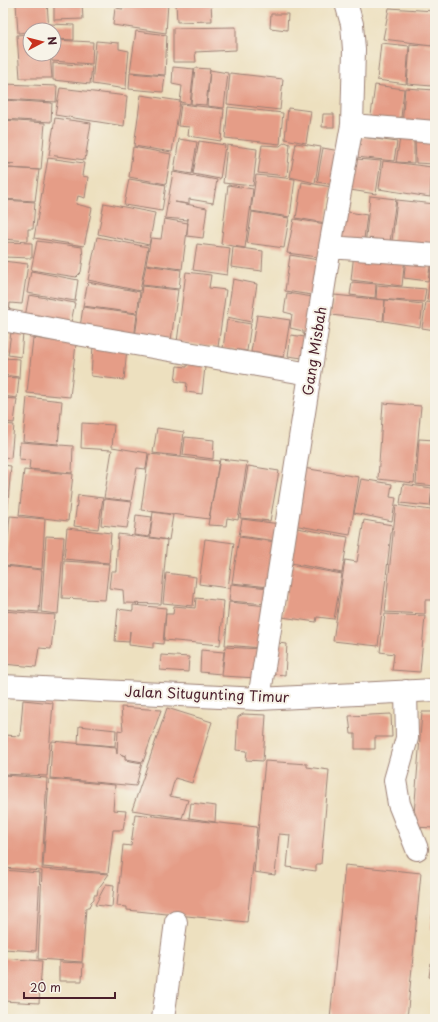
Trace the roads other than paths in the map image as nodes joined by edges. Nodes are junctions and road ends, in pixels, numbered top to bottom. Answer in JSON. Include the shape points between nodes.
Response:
{"nodes":[{"id":1,"x":346,"y":3,"type":"edge"},
{"id":2,"x":352,"y":125,"type":"junction"},
{"id":3,"x":435,"y":132,"type":"edge"},
{"id":4,"x":330,"y":247,"type":"junction"},
{"id":5,"x":435,"y":255,"type":"edge"},
{"id":6,"x":3,"y":320,"type":"edge"},
{"id":7,"x":310,"y":374,"type":"junction"},
{"id":8,"x":3,"y":686,"type":"edge"},
{"id":9,"x":435,"y":690,"type":"edge"},
{"id":10,"x":406,"y":691,"type":"junction"},
{"id":11,"x":259,"y":699,"type":"junction"},
{"id":12,"x":417,"y":849,"type":"dead end"},
{"id":13,"x":176,"y":922,"type":"dead end"},
{"id":14,"x":163,"y":1019,"type":"edge"}],
"edges":[{"from":1,"to":2,"type":"street","name":"Gang Misbah","via":[[352,24],[354,50]]},
{"from":2,"to":3,"type":"street"},
{"from":2,"to":4,"type":"street","name":"Gang Misbah"},
{"from":4,"to":5,"type":"street"},
{"from":4,"to":7,"type":"street","name":"Gang Misbah"},
{"from":6,"to":7,"type":"street"},
{"from":7,"to":11,"type":"street","name":"Gang Misbah"},
{"from":8,"to":11,"type":"street","name":"Jalan Situgunting Timur"},
{"from":9,"to":10,"type":"street","name":"Jalan Situgunting Timur"},
{"from":10,"to":11,"type":"street","name":"Jalan Situgunting Timur"},
{"from":10,"to":12,"type":"street","via":[[407,738],[395,780],[399,804]]},
{"from":13,"to":14,"type":"street"}]}
